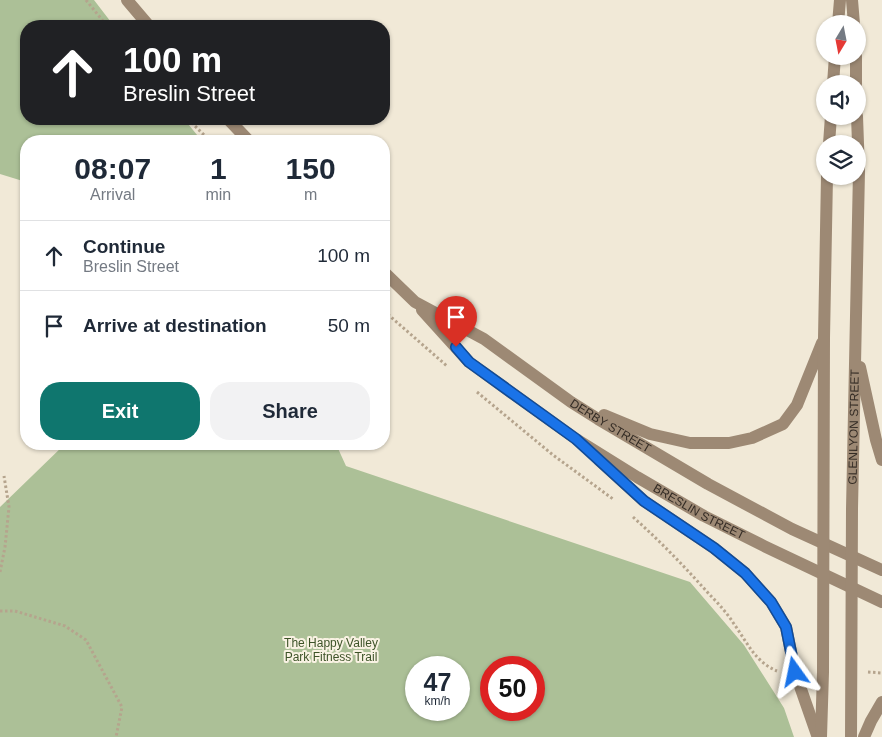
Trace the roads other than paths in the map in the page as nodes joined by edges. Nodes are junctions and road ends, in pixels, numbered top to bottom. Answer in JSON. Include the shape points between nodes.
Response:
{"nodes":[{"id":1,"x":127,"y":0,"type":"edge"},
{"id":2,"x":840,"y":0,"type":"edge"},
{"id":3,"x":852,"y":0,"type":"edge"},
{"id":4,"x":839,"y":15,"type":"edge"},
{"id":5,"x":853,"y":15,"type":"edge"},
{"id":6,"x":144,"y":20,"type":"edge"},
{"id":7,"x":234,"y":125,"type":"edge"},
{"id":8,"x":857,"y":125,"type":"edge"},
{"id":9,"x":243,"y":135,"type":"edge"},
{"id":10,"x":827,"y":185,"type":"edge"},
{"id":11,"x":390,"y":278,"type":"edge"},
{"id":12,"x":415,"y":302,"type":"junction"},
{"id":13,"x":824,"y":338,"type":"junction"},
{"id":14,"x":856,"y":345,"type":"junction"},
{"id":15,"x":571,"y":402,"type":"junction"},
{"id":16,"x":576,"y":439,"type":"junction"},
{"id":17,"x":882,"y":460,"type":"edge"},
{"id":18,"x":823,"y":543,"type":"junction"},
{"id":19,"x":852,"y":557,"type":"junction"},
{"id":20,"x":882,"y":570,"type":"edge"},
{"id":21,"x":823,"y":574,"type":"junction"},
{"id":22,"x":851,"y":588,"type":"junction"},
{"id":23,"x":882,"y":602,"type":"edge"},
{"id":24,"x":882,"y":702,"type":"edge"},
{"id":25,"x":819,"y":737,"type":"edge"},
{"id":26,"x":851,"y":737,"type":"edge"},
{"id":27,"x":864,"y":737,"type":"edge"}],
"edges":[{"from":1,"to":6,"type":"main road"},
{"from":2,"to":4,"type":"main road"},
{"from":3,"to":5,"type":"main road"},
{"from":7,"to":9,"type":"main road"},
{"from":8,"to":14,"type":"main road","name":"GLENLYON STREET"},
{"from":10,"to":13,"type":"main road"},
{"from":11,"to":12,"type":"main road","name":"DERBY STREET"},
{"from":12,"to":15,"type":"main road","name":"DERBY STREET","via":[[484,338]]},
{"from":12,"to":16,"type":"main road","name":"BRESLIN STREET","via":[[469,362]]},
{"from":13,"to":15,"type":"main road","via":[[797,405],[783,424],[752,438],[729,443],[690,442],[650,434]]},
{"from":13,"to":18,"type":"main road"},
{"from":14,"to":17,"type":"main road"},
{"from":14,"to":19,"type":"main road","name":"GLENLYON STREET"},
{"from":15,"to":18,"type":"main road","name":"DERBY STREET","via":[[708,484]]},
{"from":16,"to":21,"type":"main road","name":"BRESLIN STREET","via":[[704,516]]},
{"from":16,"to":25,"type":"main road","via":[[644,501],[745,573],[771,602],[786,627],[795,672]]},
{"from":18,"to":19,"type":"main road","name":"DERBY STREET"},
{"from":18,"to":21,"type":"main road"},
{"from":19,"to":20,"type":"main road"},
{"from":19,"to":22,"type":"main road","name":"GLENLYON STREET"},
{"from":21,"to":22,"type":"main road","name":"BRESLIN STREET"},
{"from":21,"to":25,"type":"main road"},
{"from":22,"to":23,"type":"main road","name":"BRESLIN STREET"},
{"from":22,"to":26,"type":"main road","name":"GLENLYON STREET"},
{"from":24,"to":27,"type":"main road"}]}
